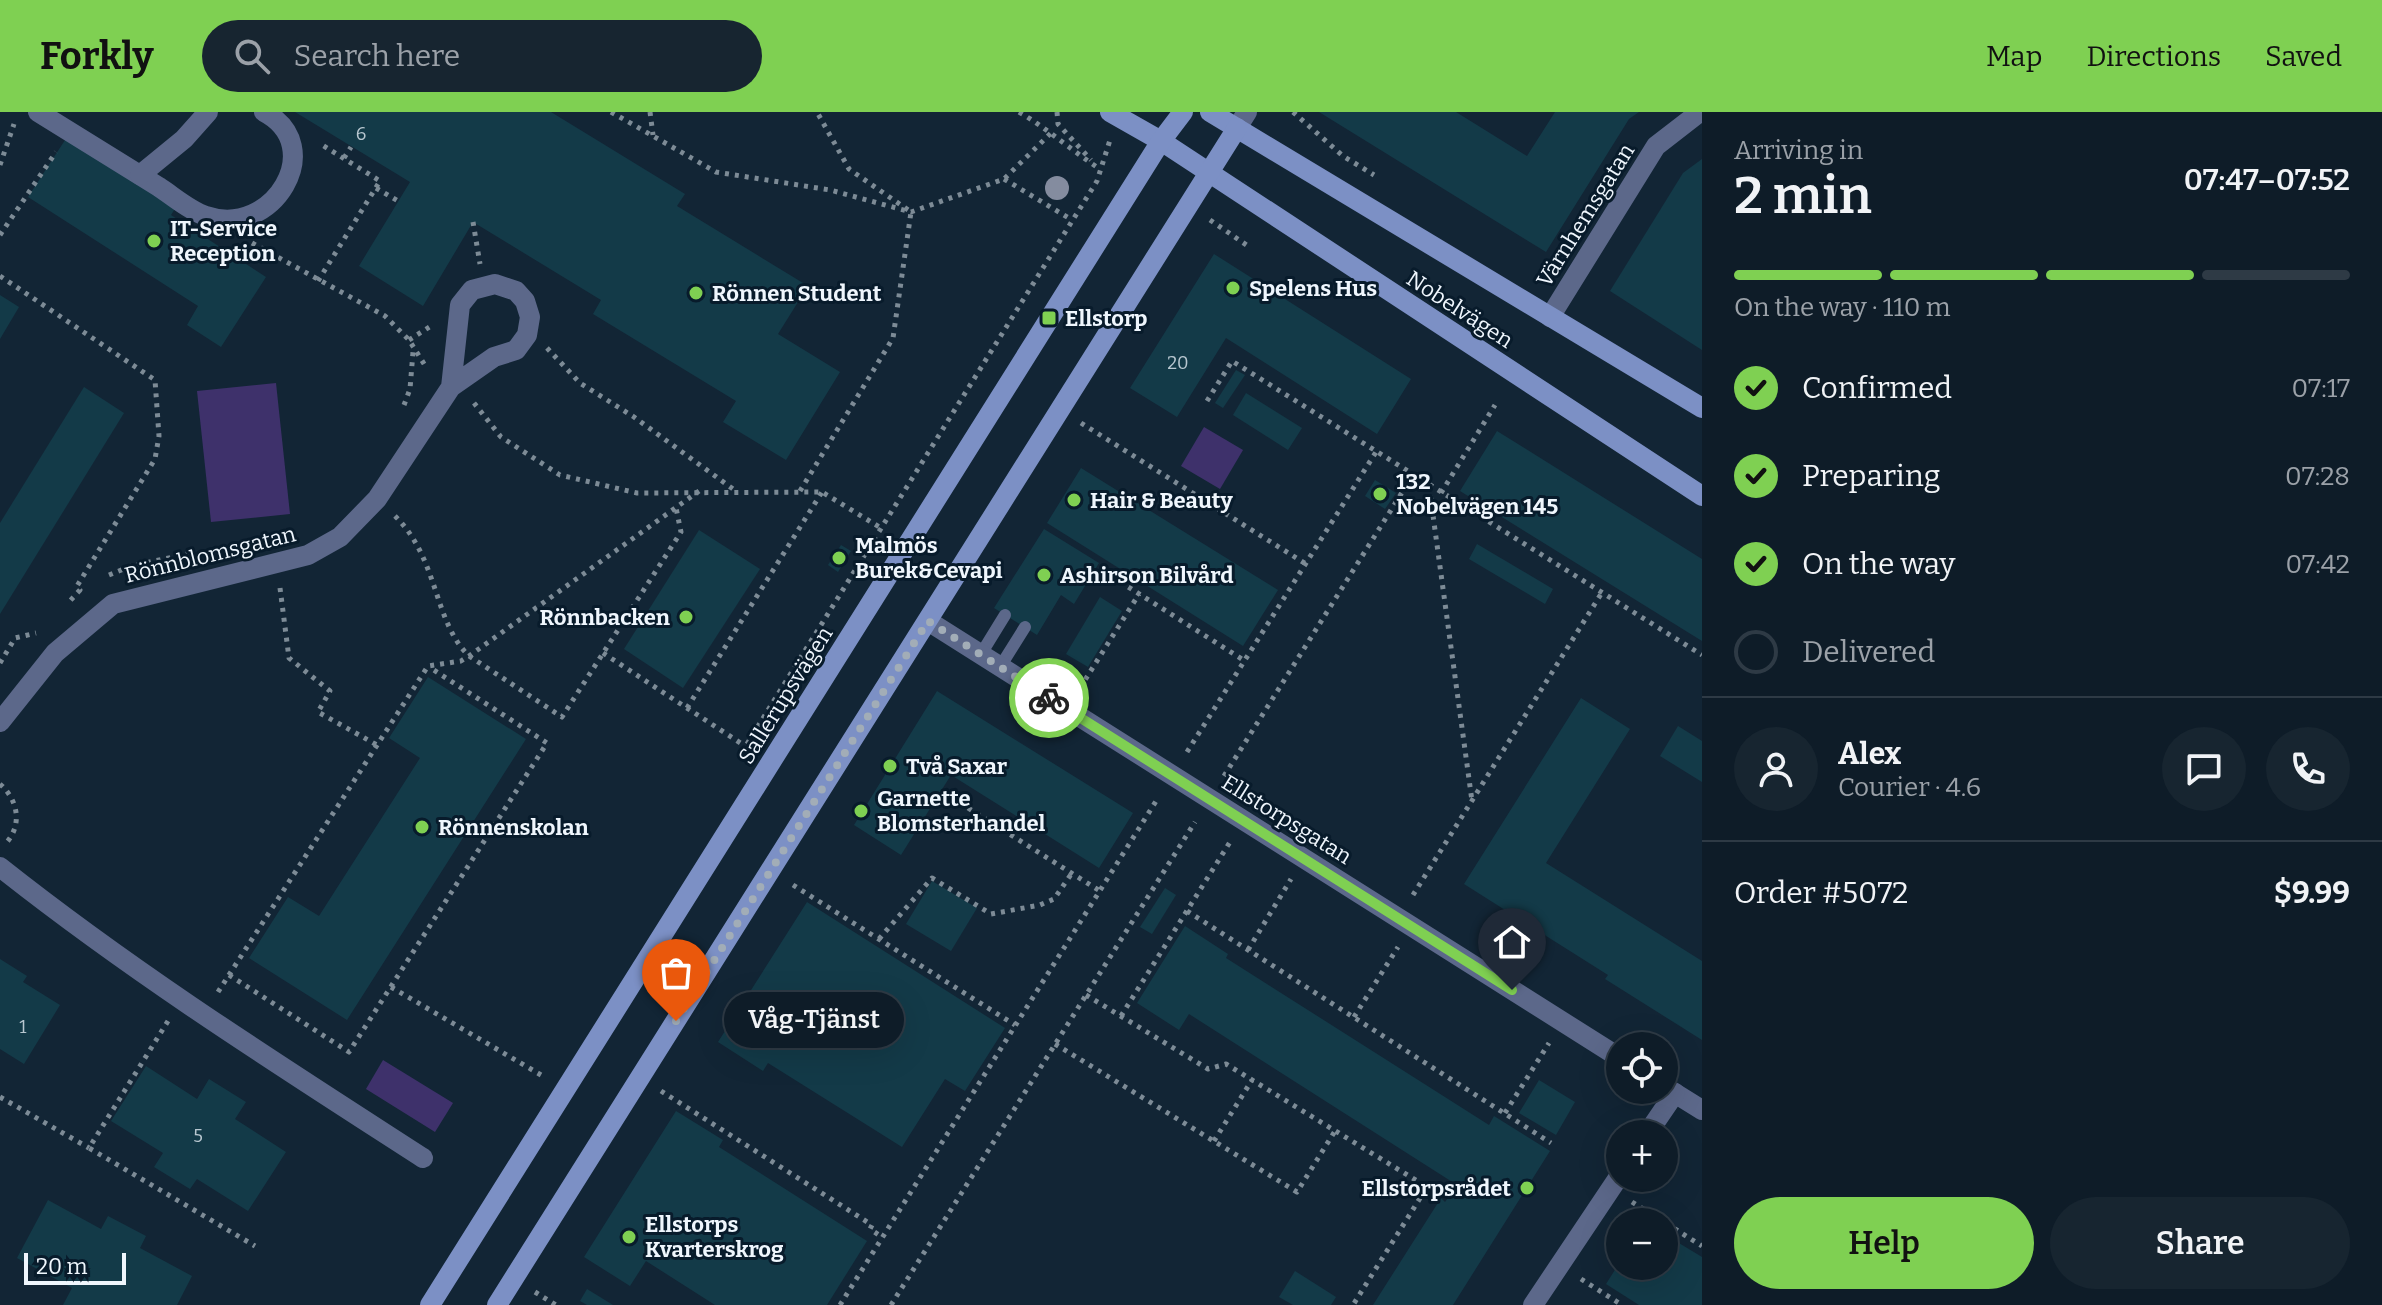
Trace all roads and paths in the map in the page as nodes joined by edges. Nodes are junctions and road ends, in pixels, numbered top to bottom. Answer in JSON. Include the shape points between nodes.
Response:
{"nodes":[{"id":1,"x":19,"y":112,"type":"edge"},
{"id":2,"x":38,"y":112,"type":"edge"},
{"id":3,"x":208,"y":112,"type":"edge"},
{"id":4,"x":264,"y":112,"type":"edge"},
{"id":5,"x":611,"y":112,"type":"edge"},
{"id":6,"x":650,"y":112,"type":"edge"},
{"id":7,"x":817,"y":112,"type":"edge"},
{"id":8,"x":1019,"y":112,"type":"edge"},
{"id":9,"x":1057,"y":112,"type":"edge"},
{"id":10,"x":1110,"y":112,"type":"edge"},
{"id":11,"x":1183,"y":112,"type":"edge"},
{"id":12,"x":1210,"y":112,"type":"edge"},
{"id":13,"x":1700,"y":112,"type":"edge"},
{"id":14,"x":1242,"y":120,"type":"edge"},
{"id":15,"x":70,"y":131,"type":"junction"},
{"id":16,"x":1052,"y":132,"type":"junction"},
{"id":17,"x":308,"y":135,"type":"dead end"},
{"id":18,"x":653,"y":136,"type":"junction"},
{"id":19,"x":1161,"y":141,"type":"junction"},
{"id":20,"x":351,"y":147,"type":"dead end"},
{"id":21,"x":344,"y":158,"type":"junction"},
{"id":22,"x":0,"y":165,"type":"edge"},
{"id":23,"x":1100,"y":169,"type":"junction"},
{"id":24,"x":1209,"y":174,"type":"junction"},
{"id":25,"x":140,"y":175,"type":"junction"},
{"id":26,"x":1004,"y":179,"type":"junction"},
{"id":27,"x":1097,"y":181,"type":"dead end"},
{"id":28,"x":376,"y":188,"type":"junction"},
{"id":29,"x":398,"y":201,"type":"dead end"},
{"id":30,"x":911,"y":212,"type":"junction"},
{"id":31,"x":206,"y":216,"type":"junction"},
{"id":32,"x":1072,"y":220,"type":"dead end"},
{"id":33,"x":473,"y":222,"type":"dead end"},
{"id":34,"x":0,"y":235,"type":"edge"},
{"id":35,"x":0,"y":276,"type":"edge"},
{"id":36,"x":483,"y":276,"type":"dead end"},
{"id":37,"x":318,"y":281,"type":"junction"},
{"id":38,"x":1550,"y":317,"type":"junction"},
{"id":39,"x":436,"y":322,"type":"dead end"},
{"id":40,"x":537,"y":338,"type":"dead end"},
{"id":41,"x":409,"y":340,"type":"junction"},
{"id":42,"x":413,"y":352,"type":"junction"},
{"id":43,"x":443,"y":383,"type":"junction"},
{"id":44,"x":484,"y":391,"type":"dead end"},
{"id":45,"x":1207,"y":401,"type":"dead end"},
{"id":46,"x":1495,"y":405,"type":"dead end"},
{"id":47,"x":1702,"y":408,"type":"edge"},
{"id":48,"x":1060,"y":409,"type":"junction"},
{"id":49,"x":399,"y":413,"type":"dead end"},
{"id":50,"x":1376,"y":452,"type":"junction"},
{"id":51,"x":1413,"y":475,"type":"junction"},
{"id":52,"x":1429,"y":485,"type":"junction"},
{"id":53,"x":734,"y":490,"type":"junction"},
{"id":54,"x":699,"y":491,"type":"junction"},
{"id":55,"x":800,"y":491,"type":"junction"},
{"id":56,"x":822,"y":492,"type":"junction"},
{"id":57,"x":1441,"y":493,"type":"junction"},
{"id":58,"x":1702,"y":496,"type":"edge"},
{"id":59,"x":377,"y":499,"type":"junction"},
{"id":60,"x":676,"y":508,"type":"junction"},
{"id":61,"x":881,"y":528,"type":"dead end"},
{"id":62,"x":202,"y":551,"type":"dead end"},
{"id":63,"x":1306,"y":564,"type":"junction"},
{"id":64,"x":1103,"y":571,"type":"dead end"},
{"id":65,"x":100,"y":578,"type":"dead end"},
{"id":66,"x":279,"y":579,"type":"dead end"},
{"id":67,"x":90,"y":584,"type":"dead end"},
{"id":68,"x":80,"y":590,"type":"junction"},
{"id":69,"x":1139,"y":594,"type":"junction"},
{"id":70,"x":1601,"y":594,"type":"junction"},
{"id":71,"x":62,"y":611,"type":"dead end"},
{"id":72,"x":1005,"y":615,"type":"dead end"},
{"id":73,"x":928,"y":621,"type":"junction"},
{"id":74,"x":1025,"y":627,"type":"dead end"},
{"id":75,"x":44,"y":631,"type":"dead end"},
{"id":76,"x":603,"y":653,"type":"junction"},
{"id":77,"x":981,"y":654,"type":"junction"},
{"id":78,"x":1702,"y":655,"type":"edge"},
{"id":79,"x":469,"y":656,"type":"junction"},
{"id":80,"x":1245,"y":661,"type":"junction"},
{"id":81,"x":0,"y":663,"type":"edge"},
{"id":82,"x":428,"y":666,"type":"junction"},
{"id":83,"x":1000,"y":667,"type":"junction"},
{"id":84,"x":687,"y":708,"type":"junction"},
{"id":85,"x":1067,"y":709,"type":"junction"},
{"id":86,"x":0,"y":722,"type":"edge"},
{"id":87,"x":377,"y":745,"type":"junction"},
{"id":88,"x":745,"y":746,"type":"dead end"},
{"id":89,"x":1173,"y":776,"type":"junction"},
{"id":90,"x":0,"y":784,"type":"edge"},
{"id":91,"x":1209,"y":799,"type":"junction"},
{"id":92,"x":1472,"y":801,"type":"junction"},
{"id":93,"x":968,"y":808,"type":"dead end"},
{"id":94,"x":1244,"y":821,"type":"junction"},
{"id":95,"x":0,"y":849,"type":"edge"},
{"id":96,"x":1304,"y":859,"type":"junction"},
{"id":97,"x":0,"y":867,"type":"edge"},
{"id":98,"x":771,"y":870,"type":"junction"},
{"id":99,"x":1072,"y":873,"type":"junction"},
{"id":100,"x":1100,"y":891,"type":"junction"},
{"id":101,"x":1187,"y":911,"type":"junction"},
{"id":102,"x":1405,"y":922,"type":"junction"},
{"id":103,"x":879,"y":939,"type":"junction"},
{"id":104,"x":1248,"y":950,"type":"junction"},
{"id":105,"x":229,"y":975,"type":"junction"},
{"id":106,"x":391,"y":987,"type":"junction"},
{"id":107,"x":1086,"y":995,"type":"junction"},
{"id":108,"x":181,"y":1000,"type":"junction"},
{"id":109,"x":203,"y":1016,"type":"junction"},
{"id":110,"x":1121,"y":1016,"type":"junction"},
{"id":111,"x":1354,"y":1017,"type":"junction"},
{"id":112,"x":1563,"y":1022,"type":"junction"},
{"id":113,"x":1015,"y":1025,"type":"junction"},
{"id":114,"x":1055,"y":1044,"type":"junction"},
{"id":115,"x":1606,"y":1049,"type":"edge"},
{"id":116,"x":541,"y":1075,"type":"dead end"},
{"id":117,"x":640,"y":1078,"type":"junction"},
{"id":118,"x":1252,"y":1080,"type":"junction"},
{"id":119,"x":1678,"y":1095,"type":"edge"},
{"id":120,"x":0,"y":1097,"type":"edge"},
{"id":121,"x":1702,"y":1110,"type":"edge"},
{"id":122,"x":1505,"y":1113,"type":"junction"},
{"id":123,"x":1335,"y":1131,"type":"junction"},
{"id":124,"x":1214,"y":1141,"type":"junction"},
{"id":125,"x":1551,"y":1143,"type":"dead end"},
{"id":126,"x":89,"y":1148,"type":"junction"},
{"id":127,"x":423,"y":1158,"type":"dead end"},
{"id":128,"x":1609,"y":1192,"type":"edge"},
{"id":129,"x":1629,"y":1192,"type":"edge"},
{"id":130,"x":882,"y":1237,"type":"junction"},
{"id":131,"x":255,"y":1246,"type":"dead end"},
{"id":132,"x":1702,"y":1246,"type":"edge"},
{"id":133,"x":1560,"y":1266,"type":"junction"},
{"id":134,"x":430,"y":1305,"type":"edge"},
{"id":135,"x":497,"y":1305,"type":"edge"},
{"id":136,"x":840,"y":1305,"type":"edge"},
{"id":137,"x":891,"y":1305,"type":"edge"},
{"id":138,"x":1353,"y":1305,"type":"edge"},
{"id":139,"x":1533,"y":1305,"type":"edge"},
{"id":140,"x":1622,"y":1305,"type":"edge"}],
"edges":[{"from":1,"to":22,"type":"path"},
{"from":2,"to":15,"type":"street"},
{"from":3,"to":25,"type":"street"},
{"from":4,"to":31,"type":"street","via":[[288,136],[292,164],[284,190],[265,210],[242,217]]},
{"from":5,"to":18,"type":"path"},
{"from":6,"to":18,"type":"path"},
{"from":7,"to":30,"type":"path","via":[[849,169]]},
{"from":8,"to":16,"type":"path"},
{"from":9,"to":23,"type":"path","via":[[1067,136]]},
{"from":10,"to":19,"type":"main road","name":"Nobelvägen"},
{"from":11,"to":19,"type":"main road","name":"Sallerupsvägen"},
{"from":12,"to":14,"type":"main road","name":"Nobelvägen"},
{"from":13,"to":38,"type":"street","name":"Värnhemsgatan","via":[[1656,146]]},
{"from":14,"to":24,"type":"main road"},
{"from":14,"to":38,"type":"main road","name":"Nobelvägen"},
{"from":15,"to":25,"type":"street"},
{"from":15,"to":34,"type":"path"},
{"from":16,"to":23,"type":"path"},
{"from":16,"to":26,"type":"path"},
{"from":17,"to":21,"type":"path"},
{"from":18,"to":30,"type":"path","via":[[716,172],[830,190]]},
{"from":19,"to":24,"type":"main road","name":"Nobelvägen"},
{"from":19,"to":134,"type":"main road","name":"Sallerupsvägen"},
{"from":20,"to":21,"type":"path"},
{"from":21,"to":28,"type":"path","via":[[380,181]]},
{"from":23,"to":27,"type":"path"},
{"from":24,"to":48,"type":"main road"},
{"from":24,"to":58,"type":"main road","name":"Nobelvägen"},
{"from":25,"to":31,"type":"street"},
{"from":26,"to":30,"type":"path"},
{"from":26,"to":32,"type":"path"},
{"from":28,"to":29,"type":"path"},
{"from":28,"to":37,"type":"path"},
{"from":30,"to":55,"type":"path","via":[[893,338]]},
{"from":31,"to":37,"type":"path"},
{"from":33,"to":36,"type":"path"},
{"from":35,"to":68,"type":"path","via":[[155,380],[155,459],[77,586]]},
{"from":37,"to":41,"type":"path","via":[[385,316]]},
{"from":38,"to":47,"type":"main road","name":"Nobelvägen"},
{"from":39,"to":41,"type":"path"},
{"from":40,"to":53,"type":"path","via":[[580,383]]},
{"from":41,"to":42,"type":"path"},
{"from":42,"to":43,"type":"path"},
{"from":42,"to":49,"type":"path","via":[[410,389]]},
{"from":43,"to":43,"type":"street","name":"Rönnblomsgatan","via":[[516,350],[527,335],[530,317],[516,291],[495,284],[472,290],[460,305]]},
{"from":43,"to":59,"type":"street","name":"Rönnblomsgatan"},
{"from":44,"to":54,"type":"path","via":[[472,401],[501,437],[560,475],[637,493]]},
{"from":45,"to":50,"type":"path","via":[[1232,361]]},
{"from":46,"to":57,"type":"path"},
{"from":48,"to":63,"type":"path"},
{"from":48,"to":73,"type":"main road"},
{"from":50,"to":51,"type":"path"},
{"from":50,"to":63,"type":"path"},
{"from":51,"to":52,"type":"path"},
{"from":51,"to":91,"type":"path"},
{"from":52,"to":57,"type":"path"},
{"from":52,"to":92,"type":"path"},
{"from":53,"to":54,"type":"path"},
{"from":53,"to":55,"type":"path"},
{"from":54,"to":60,"type":"path"},
{"from":55,"to":56,"type":"path"},
{"from":56,"to":61,"type":"path"},
{"from":56,"to":84,"type":"path"},
{"from":57,"to":70,"type":"path"},
{"from":59,"to":79,"type":"path","via":[[409,530],[431,569],[457,644]]},
{"from":59,"to":86,"type":"street","name":"Rönnblomsgatan","via":[[340,537],[308,555],[113,604],[55,653]]},
{"from":60,"to":76,"type":"path","via":[[681,532]]},
{"from":60,"to":79,"type":"path"},
{"from":62,"to":65,"type":"path"},
{"from":63,"to":80,"type":"path"},
{"from":64,"to":69,"type":"path"},
{"from":66,"to":87,"type":"path","via":[[289,658],[330,691],[318,712]]},
{"from":67,"to":68,"type":"path"},
{"from":68,"to":71,"type":"path"},
{"from":69,"to":80,"type":"path"},
{"from":69,"to":85,"type":"path"},
{"from":70,"to":78,"type":"path"},
{"from":70,"to":92,"type":"path"},
{"from":72,"to":77,"type":"lane"},
{"from":73,"to":77,"type":"street","name":"Ellstorpsgatan"},
{"from":73,"to":98,"type":"main road"},
{"from":74,"to":83,"type":"lane"},
{"from":75,"to":81,"type":"path","via":[[15,638]]},
{"from":76,"to":79,"type":"path","via":[[562,717]]},
{"from":76,"to":84,"type":"path"},
{"from":77,"to":83,"type":"street","name":"Ellstorpsgatan"},
{"from":79,"to":82,"type":"path"},
{"from":80,"to":89,"type":"path"},
{"from":82,"to":87,"type":"path"},
{"from":82,"to":106,"type":"path","via":[[547,743]]},
{"from":83,"to":85,"type":"street","name":"Ellstorpsgatan"},
{"from":84,"to":88,"type":"path"},
{"from":85,"to":89,"type":"street","name":"Ellstorpsgatan"},
{"from":87,"to":105,"type":"path"},
{"from":89,"to":91,"type":"street","name":"Ellstorpsgatan"},
{"from":89,"to":100,"type":"path"},
{"from":90,"to":95,"type":"path","via":[[12,795],[17,816],[11,837]]},
{"from":91,"to":94,"type":"street","name":"Ellstorpsgatan"},
{"from":91,"to":107,"type":"path"},
{"from":92,"to":102,"type":"path"},
{"from":93,"to":99,"type":"path"},
{"from":94,"to":96,"type":"street","name":"Ellstorpsgatan"},
{"from":94,"to":101,"type":"path"},
{"from":96,"to":102,"type":"street","name":"Ellstorpsgatan"},
{"from":96,"to":104,"type":"path"},
{"from":97,"to":108,"type":"street"},
{"from":98,"to":103,"type":"path"},
{"from":98,"to":117,"type":"main road"},
{"from":99,"to":100,"type":"path"},
{"from":99,"to":103,"type":"path","via":[[1054,899],[991,914],[932,878]]},
{"from":100,"to":113,"type":"path"},
{"from":101,"to":104,"type":"path"},
{"from":101,"to":110,"type":"path"},
{"from":102,"to":111,"type":"path"},
{"from":102,"to":112,"type":"street","name":"Ellstorpsgatan"},
{"from":103,"to":113,"type":"path"},
{"from":104,"to":111,"type":"path"},
{"from":105,"to":106,"type":"path","via":[[349,1052]]},
{"from":105,"to":109,"type":"path"},
{"from":106,"to":116,"type":"path"},
{"from":107,"to":110,"type":"path"},
{"from":107,"to":114,"type":"path"},
{"from":108,"to":109,"type":"street"},
{"from":108,"to":126,"type":"path"},
{"from":109,"to":127,"type":"street"},
{"from":110,"to":118,"type":"path","via":[[1208,1069],[1226,1064]]},
{"from":111,"to":122,"type":"path"},
{"from":112,"to":115,"type":"street","name":"Ellstorpsgatan"},
{"from":112,"to":122,"type":"path"},
{"from":113,"to":130,"type":"path"},
{"from":114,"to":124,"type":"path"},
{"from":114,"to":137,"type":"path"},
{"from":117,"to":130,"type":"path","via":[[872,1225],[870,1229]]},
{"from":117,"to":135,"type":"main road"},
{"from":118,"to":123,"type":"path"},
{"from":118,"to":124,"type":"path"},
{"from":119,"to":121,"type":"street"},
{"from":120,"to":126,"type":"path"},
{"from":122,"to":125,"type":"path"},
{"from":123,"to":124,"type":"path","via":[[1297,1192]]},
{"from":123,"to":138,"type":"path","via":[[1427,1187]]},
{"from":126,"to":131,"type":"path"},
{"from":128,"to":133,"type":"street"},
{"from":129,"to":132,"type":"path"},
{"from":130,"to":136,"type":"path"},
{"from":133,"to":139,"type":"street"},
{"from":133,"to":140,"type":"path"}]}
